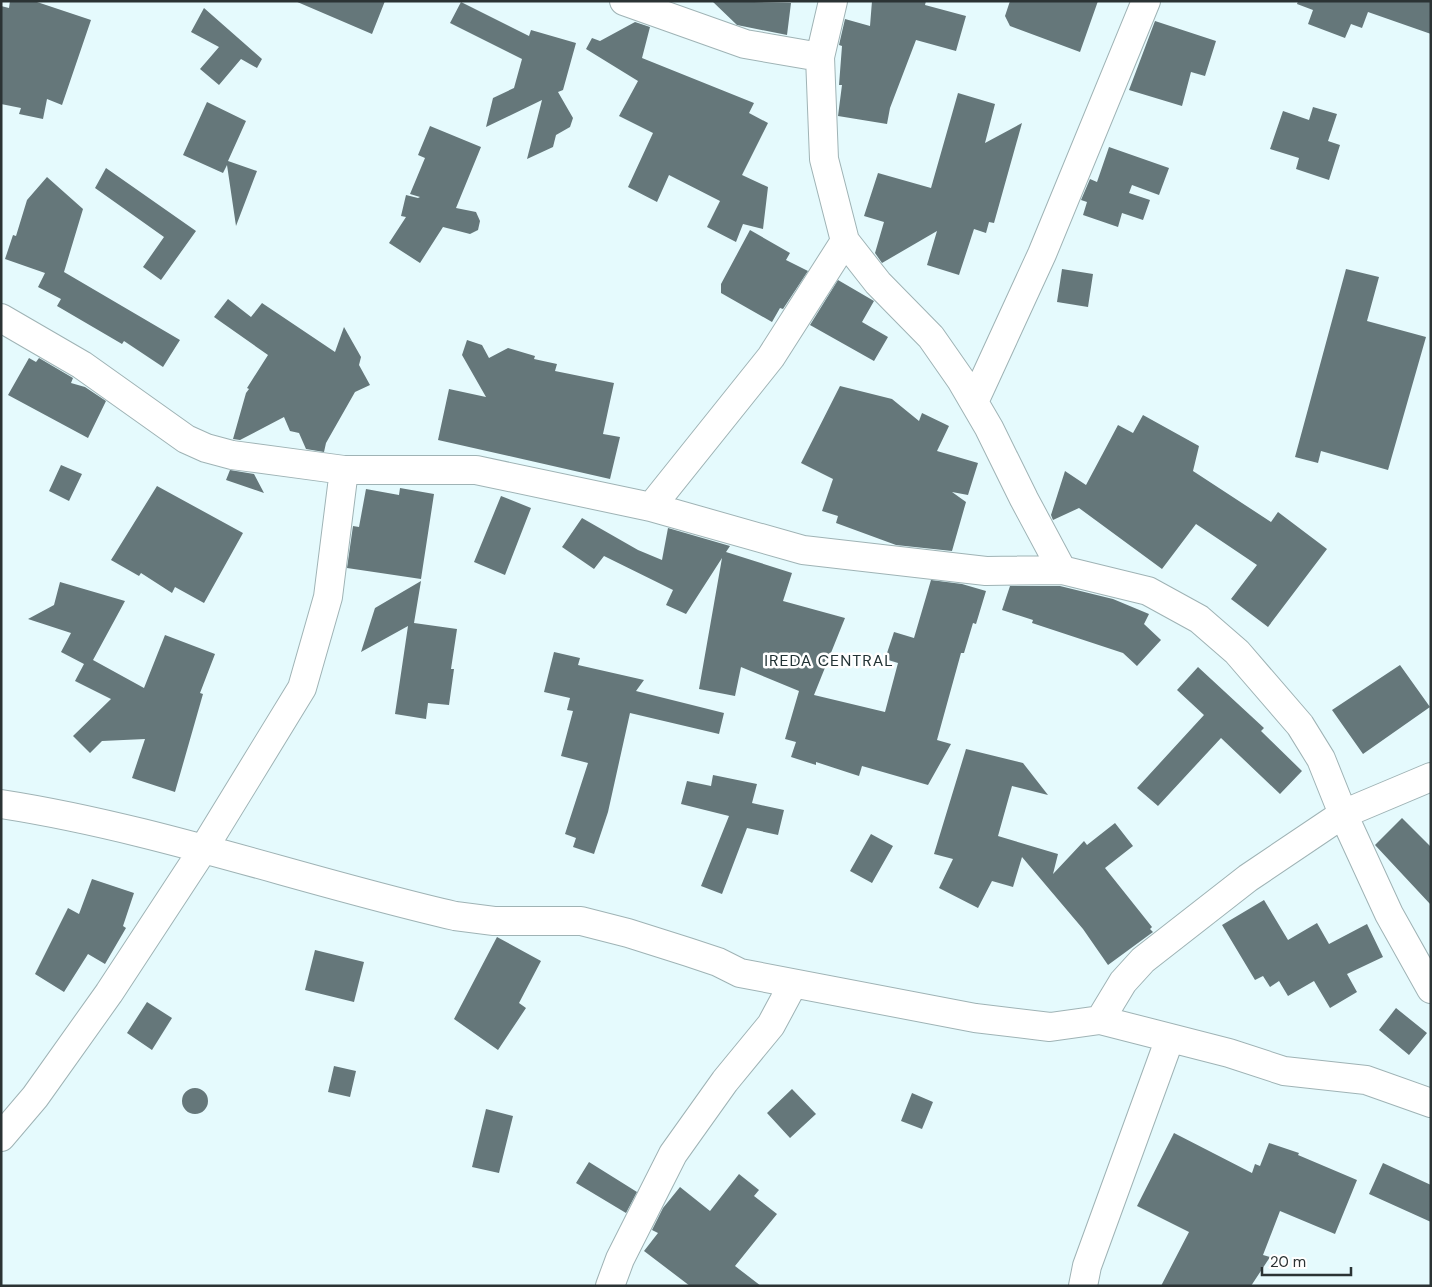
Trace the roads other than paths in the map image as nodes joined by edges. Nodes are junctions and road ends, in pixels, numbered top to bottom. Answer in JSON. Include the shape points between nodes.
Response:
{"nodes":[{"id":1,"x":624,"y":1,"type":"edge"},
{"id":2,"x":833,"y":1,"type":"edge"},
{"id":3,"x":1146,"y":1,"type":"edge"},
{"id":4,"x":820,"y":57,"type":"junction"},
{"id":5,"x":845,"y":241,"type":"junction"},
{"id":6,"x":1,"y":318,"type":"edge"},
{"id":7,"x":974,"y":402,"type":"junction"},
{"id":8,"x":344,"y":470,"type":"junction"},
{"id":9,"x":650,"y":507,"type":"junction"},
{"id":10,"x":1062,"y":570,"type":"junction"},
{"id":11,"x":1431,"y":777,"type":"edge"},
{"id":12,"x":1,"y":804,"type":"edge"},
{"id":13,"x":1343,"y":814,"type":"junction"},
{"id":14,"x":204,"y":848,"type":"junction"},
{"id":15,"x":793,"y":984,"type":"junction"},
{"id":16,"x":1431,"y":989,"type":"edge"},
{"id":17,"x":1100,"y":1020,"type":"junction"},
{"id":18,"x":1170,"y":1038,"type":"junction"},
{"id":19,"x":1431,"y":1103,"type":"edge"},
{"id":20,"x":1,"y":1137,"type":"edge"},
{"id":21,"x":610,"y":1286,"type":"edge"},
{"id":22,"x":1083,"y":1286,"type":"edge"}],
"edges":[{"from":1,"to":4,"type":"street","via":[[745,44]]},
{"from":2,"to":4,"type":"street"},
{"from":3,"to":7,"type":"street","via":[[1042,254]]},
{"from":4,"to":5,"type":"street","via":[[824,158]]},
{"from":5,"to":7,"type":"street","via":[[878,283],[931,337]]},
{"from":5,"to":9,"type":"street","via":[[771,357]]},
{"from":6,"to":8,"type":"street","via":[[82,365],[186,439],[206,448],[232,455]]},
{"from":7,"to":10,"type":"street"},
{"from":8,"to":9,"type":"street","via":[[476,470]]},
{"from":8,"to":14,"type":"street","via":[[328,597],[302,688]]},
{"from":9,"to":10,"type":"street","via":[[803,550],[986,571]]},
{"from":10,"to":13,"type":"street","via":[[1148,591],[1199,619],[1237,652],[1300,726],[1321,759]]},
{"from":11,"to":13,"type":"street"},
{"from":12,"to":14,"type":"street","via":[[66,814]]},
{"from":13,"to":16,"type":"street","via":[[1390,914]]},
{"from":13,"to":17,"type":"street","via":[[1248,878],[1143,960],[1123,982]]},
{"from":14,"to":15,"type":"street","via":[[455,916],[494,921],[580,921],[688,952],[740,973]]},
{"from":14,"to":20,"type":"street","via":[[109,993],[35,1097]]},
{"from":15,"to":17,"type":"street","via":[[975,1018],[1050,1027]]},
{"from":15,"to":21,"type":"street","via":[[771,1025],[725,1080],[673,1154],[620,1259]]},
{"from":17,"to":18,"type":"street"},
{"from":18,"to":19,"type":"street","via":[[1284,1071],[1355,1077]]},
{"from":18,"to":22,"type":"street","via":[[1087,1266]]}]}
